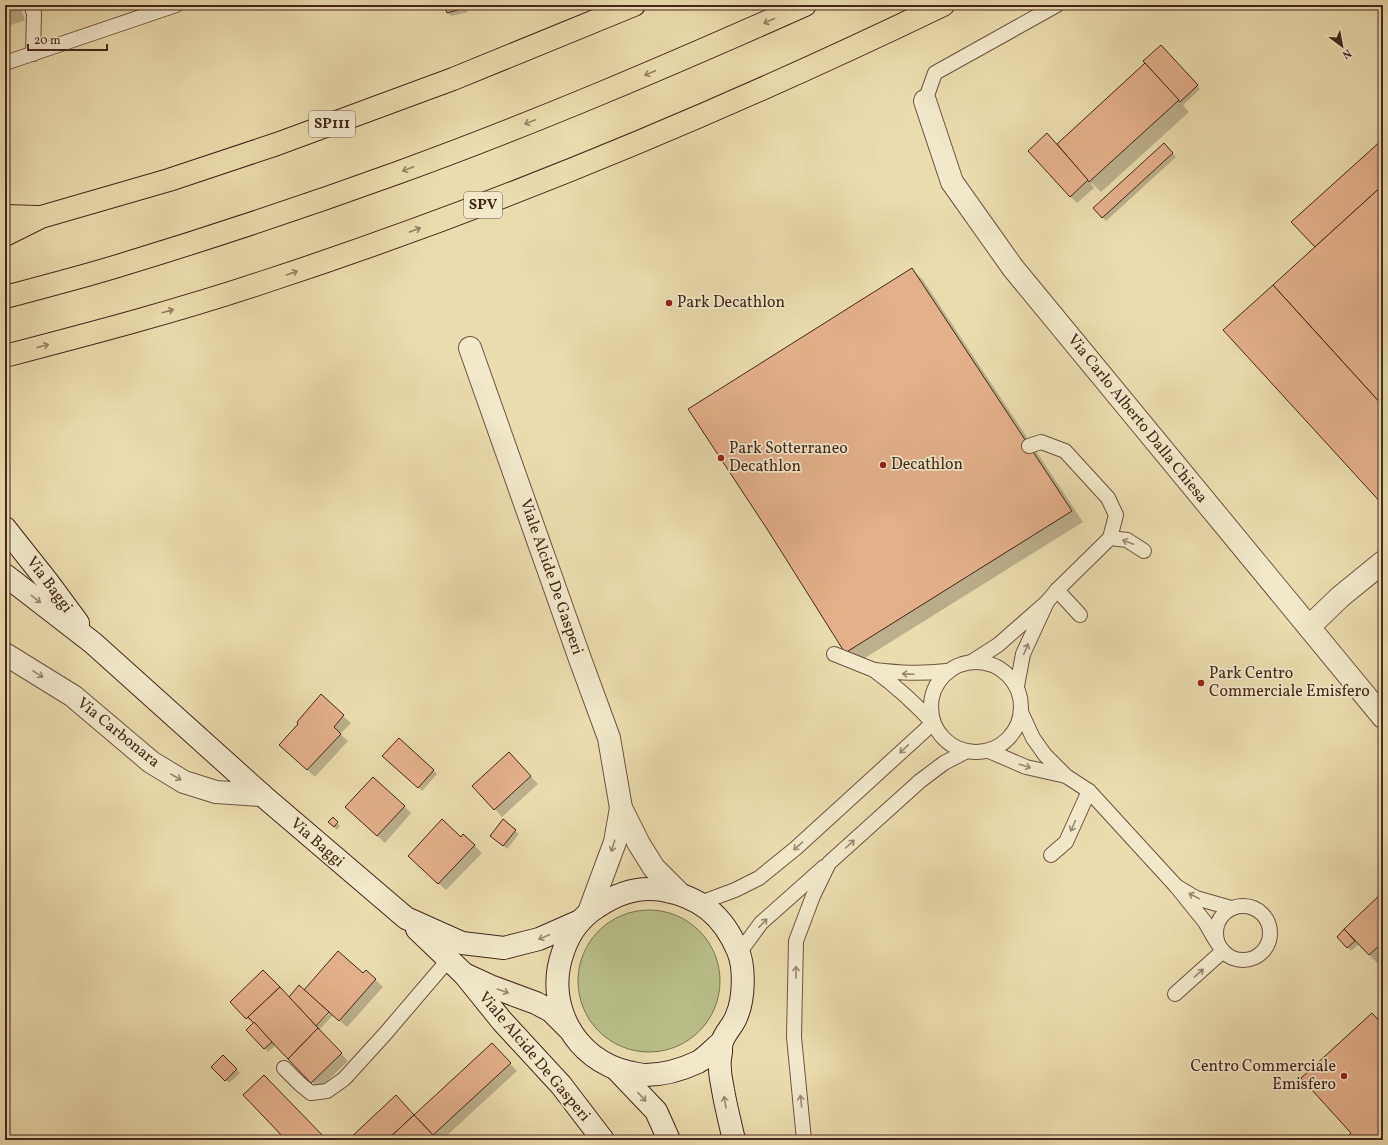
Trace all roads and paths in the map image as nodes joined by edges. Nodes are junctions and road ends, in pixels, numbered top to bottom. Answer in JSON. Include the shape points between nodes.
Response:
{"nodes":[{"id":1,"x":31,"y":5,"type":"edge"},
{"id":2,"x":176,"y":5,"type":"edge"},
{"id":3,"x":634,"y":5,"type":"edge"},
{"id":4,"x":805,"y":5,"type":"edge"},
{"id":5,"x":943,"y":5,"type":"edge"},
{"id":6,"x":1057,"y":5,"type":"edge"},
{"id":7,"x":33,"y":54,"type":"junction"},
{"id":8,"x":5,"y":63,"type":"edge"},
{"id":9,"x":925,"y":101,"type":"joint"},
{"id":10,"x":5,"y":216,"type":"edge"},
{"id":11,"x":42,"y":217,"type":"junction"},
{"id":12,"x":5,"y":235,"type":"edge"},
{"id":13,"x":5,"y":298,"type":"edge"},
{"id":14,"x":470,"y":348,"type":"dead end"},
{"id":15,"x":5,"y":356,"type":"edge"},
{"id":16,"x":1029,"y":446,"type":"dead end"},
{"id":17,"x":5,"y":528,"type":"edge"},
{"id":18,"x":1110,"y":538,"type":"junction"},
{"id":19,"x":1144,"y":551,"type":"dead end"},
{"id":20,"x":1383,"y":562,"type":"edge"},
{"id":21,"x":5,"y":575,"type":"edge"},
{"id":22,"x":1057,"y":590,"type":"junction"},
{"id":23,"x":1047,"y":602,"type":"junction"},
{"id":24,"x":1080,"y":615,"type":"dead end"},
{"id":25,"x":1308,"y":627,"type":"junction"},
{"id":26,"x":93,"y":643,"type":"junction"},
{"id":27,"x":5,"y":654,"type":"edge"},
{"id":28,"x":834,"y":654,"type":"dead end"},
{"id":29,"x":973,"y":661,"type":"junction"},
{"id":30,"x":874,"y":670,"type":"junction"},
{"id":31,"x":947,"y":671,"type":"junction"},
{"id":32,"x":1017,"y":686,"type":"junction"},
{"id":33,"x":1021,"y":712,"type":"junction"},
{"id":34,"x":1383,"y":717,"type":"edge"},
{"id":35,"x":933,"y":723,"type":"junction"},
{"id":36,"x":989,"y":751,"type":"junction"},
{"id":37,"x":965,"y":752,"type":"junction"},
{"id":38,"x":1066,"y":776,"type":"junction"},
{"id":39,"x":1089,"y":791,"type":"junction"},
{"id":40,"x":262,"y":795,"type":"junction"},
{"id":41,"x":621,"y":808,"type":"junction"},
{"id":42,"x":1051,"y":855,"type":"dead end"},
{"id":43,"x":829,"y":863,"type":"junction"},
{"id":44,"x":1176,"y":886,"type":"junction"},
{"id":45,"x":679,"y":893,"type":"junction"},
{"id":46,"x":700,"y":903,"type":"junction"},
{"id":47,"x":1231,"y":908,"type":"junction"},
{"id":48,"x":584,"y":917,"type":"junction"},
{"id":49,"x":406,"y":918,"type":"junction"},
{"id":50,"x":1220,"y":948,"type":"junction"},
{"id":51,"x":739,"y":954,"type":"junction"},
{"id":52,"x":449,"y":959,"type":"junction"},
{"id":53,"x":464,"y":974,"type":"junction"},
{"id":54,"x":1174,"y":994,"type":"dead end"},
{"id":55,"x":569,"y":1029,"type":"junction"},
{"id":56,"x":722,"y":1042,"type":"junction"},
{"id":57,"x":284,"y":1068,"type":"dead end"},
{"id":58,"x":616,"y":1069,"type":"junction"},
{"id":59,"x":603,"y":1140,"type":"edge"},
{"id":60,"x":669,"y":1140,"type":"edge"},
{"id":61,"x":734,"y":1140,"type":"edge"},
{"id":62,"x":804,"y":1140,"type":"edge"}],
"edges":[{"from":1,"to":7,"type":"lane","via":[[34,13]]},
{"from":2,"to":7,"type":"lane"},
{"from":3,"to":11,"type":"main road","number":"SP111","via":[[453,79],[284,141],[169,180]]},
{"from":4,"to":13,"type":"main road","one_way":true,"via":[[527,124],[398,173],[126,264]]},
{"from":15,"to":5,"type":"main road","number":"SPV","one_way":true,"via":[[266,282],[518,192],[749,96]]},
{"from":6,"to":9,"type":"lane","via":[[935,73]]},
{"from":7,"to":8,"type":"lane"},
{"from":9,"to":25,"type":"main road","name":"Via Carlo Alberto Dalla Chiesa","via":[[952,182],[1013,268]]},
{"from":10,"to":11,"type":"main road","number":"SP111"},
{"from":11,"to":12,"type":"main road","number":"SP111"},
{"from":14,"to":41,"type":"main road","name":"Viale Alcide De Gasperi","via":[[609,738]]},
{"from":16,"to":18,"type":"lane","via":[[1041,442],[1065,451],[1108,498],[1116,515]]},
{"from":17,"to":26,"type":"main road","name":"Via Baggi"},
{"from":19,"to":18,"type":"lane","one_way":true,"via":[[1127,540]]},
{"from":18,"to":22,"type":"lane"},
{"from":20,"to":25,"type":"main road"},
{"from":21,"to":26,"type":"main road","name":"Via Baggi","one_way":true},
{"from":22,"to":23,"type":"lane"},
{"from":22,"to":24,"type":"lane"},
{"from":23,"to":29,"type":"lane","via":[[998,645]]},
{"from":32,"to":23,"type":"lane","one_way":true,"via":[[1023,654]]},
{"from":25,"to":34,"type":"main road","name":"Via Carlo Alberto Dalla Chiesa"},
{"from":26,"to":40,"type":"main road","name":"Via Baggi"},
{"from":27,"to":40,"type":"main road","name":"Via Carbonara","one_way":true,"via":[[73,696],[151,762],[184,782],[216,792]]},
{"from":28,"to":30,"type":"lane"},
{"from":29,"to":31,"type":"lane","via":[[959,664]]},
{"from":29,"to":32,"type":"lane","via":[[986,662],[998,667]]},
{"from":31,"to":30,"type":"lane","one_way":true,"via":[[904,674]]},
{"from":30,"to":35,"type":"lane","via":[[897,686]]},
{"from":31,"to":35,"type":"lane","via":[[930,704]]},
{"from":32,"to":33,"type":"lane"},
{"from":33,"to":36,"type":"lane","via":[[1018,725],[1011,736]]},
{"from":33,"to":38,"type":"lane","via":[[1033,738],[1045,755]]},
{"from":35,"to":37,"type":"lane","via":[[945,741]]},
{"from":35,"to":46,"type":"lane","one_way":true,"via":[[796,848],[759,878]]},
{"from":36,"to":37,"type":"lane"},
{"from":36,"to":38,"type":"lane","one_way":true,"via":[[1026,767]]},
{"from":43,"to":37,"type":"lane","one_way":true,"via":[[920,781],[944,763]]},
{"from":38,"to":39,"type":"lane"},
{"from":39,"to":42,"type":"lane","one_way":true,"via":[[1066,842]]},
{"from":39,"to":44,"type":"lane"},
{"from":40,"to":49,"type":"main road","name":"Via Baggi"},
{"from":41,"to":45,"type":"main road","name":"Viale Alcide De Gasperi","via":[[654,868]]},
{"from":41,"to":48,"type":"main road","name":"Viale Alcide De Gasperi","one_way":true,"via":[[615,842]]},
{"from":51,"to":43,"type":"lane","one_way":true,"via":[[761,923]]},
{"from":62,"to":43,"type":"lane","one_way":true,"via":[[794,1037],[796,941]]},
{"from":47,"to":44,"type":"lane","one_way":true,"via":[[1196,898]]},
{"from":44,"to":50,"type":"lane","via":[[1205,922]]},
{"from":45,"to":46,"type":"main road","name":"Viale Alcide De Gasperi"},
{"from":45,"to":48,"type":"main road","name":"Viale Alcide De Gasperi","via":[[656,889],[632,890],[609,899]]},
{"from":46,"to":51,"type":"main road","name":"Viale Alcide De Gasperi","via":[[717,916],[730,934]]},
{"from":47,"to":50,"type":"lane","via":[[1217,923],[1216,936]]},
{"from":47,"to":50,"type":"lane","via":[[1250,906],[1258,910],[1269,924],[1269,940],[1260,954],[1244,960],[1229,956]]},
{"from":48,"to":49,"type":"main road","name":"Via Baggi","one_way":true,"via":[[539,939],[504,948],[462,943]]},
{"from":48,"to":55,"type":"main road","name":"Viale Alcide De Gasperi","via":[[567,940],[559,962],[557,985],[560,1008]]},
{"from":49,"to":52,"type":"main road","name":"Viale Alcide De Gasperi"},
{"from":54,"to":50,"type":"lane","one_way":true},
{"from":51,"to":56,"type":"main road","name":"Viale Alcide De Gasperi","via":[[744,984],[738,1015]]},
{"from":52,"to":53,"type":"main road","name":"Viale Alcide De Gasperi"},
{"from":52,"to":57,"type":"lane","via":[[344,1079],[327,1091],[311,1093]]},
{"from":53,"to":55,"type":"main road","name":"Viale Alcide De Gasperi","one_way":true,"via":[[536,1003],[551,1012]]},
{"from":53,"to":59,"type":"main road","name":"Viale Alcide De Gasperi","via":[[502,1021],[561,1086]]},
{"from":55,"to":58,"type":"main road","name":"Viale Alcide De Gasperi","via":[[581,1045],[597,1059]]},
{"from":56,"to":58,"type":"main road","name":"Viale Alcide De Gasperi","via":[[700,1061],[673,1072],[644,1075]]},
{"from":61,"to":56,"type":"main road","name":"Viale Alcide De Gasperi","one_way":true,"via":[[720,1070]]},
{"from":58,"to":60,"type":"main road","name":"Viale Alcide De Gasperi","one_way":true,"via":[[656,1111]]}]}
